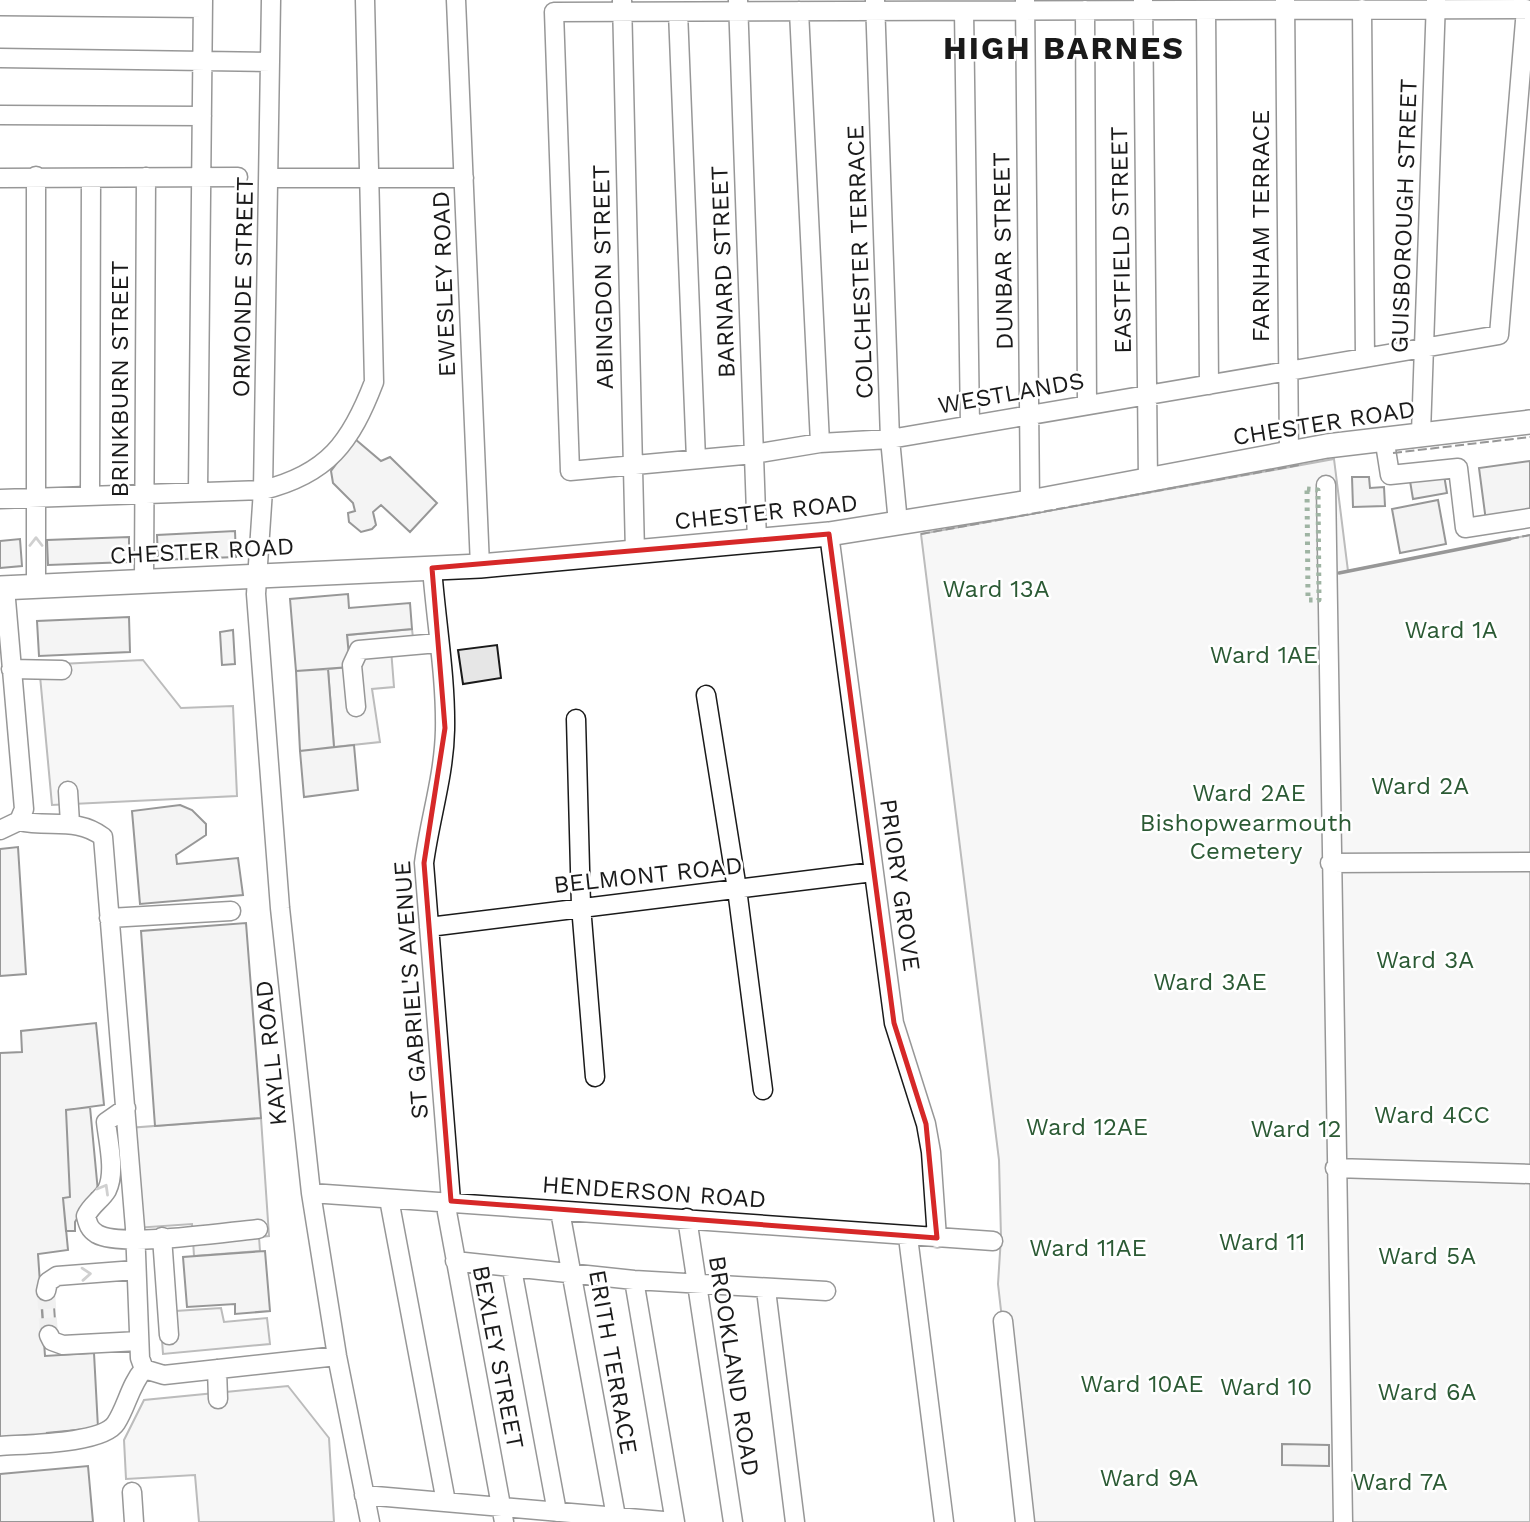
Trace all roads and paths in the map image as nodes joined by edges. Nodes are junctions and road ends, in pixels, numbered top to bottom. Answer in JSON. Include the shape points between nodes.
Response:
{"nodes":[{"id":1,"x":271,"y":0,"type":"edge"},
{"id":2,"x":365,"y":0,"type":"edge"},
{"id":3,"x":456,"y":0,"type":"edge"},
{"id":4,"x":203,"y":4,"type":"edge"},
{"id":5,"x":1025,"y":5,"type":"edge"},
{"id":6,"x":1143,"y":5,"type":"edge"},
{"id":7,"x":1285,"y":5,"type":"edge"},
{"id":8,"x":1436,"y":5,"type":"edge"},
{"id":9,"x":0,"y":6,"type":"edge"},
{"id":10,"x":622,"y":6,"type":"edge"},
{"id":11,"x":738,"y":6,"type":"edge"},
{"id":12,"x":876,"y":6,"type":"edge"},
{"id":13,"x":1362,"y":9,"type":"junction"},
{"id":14,"x":1085,"y":10,"type":"junction"},
{"id":15,"x":1206,"y":10,"type":"junction"},
{"id":16,"x":799,"y":11,"type":"junction"},
{"id":17,"x":964,"y":11,"type":"junction"},
{"id":18,"x":678,"y":12,"type":"junction"},
{"id":19,"x":0,"y":58,"type":"edge"},
{"id":20,"x":202,"y":62,"type":"junction"},
{"id":21,"x":270,"y":62,"type":"junction"},
{"id":22,"x":0,"y":115,"type":"edge"},
{"id":23,"x":202,"y":116,"type":"junction"},
{"id":24,"x":36,"y":176,"type":"junction"},
{"id":25,"x":146,"y":177,"type":"junction"},
{"id":26,"x":202,"y":177,"type":"junction"},
{"id":27,"x":238,"y":177,"type":"dead end"},
{"id":28,"x":0,"y":178,"type":"edge"},
{"id":29,"x":91,"y":178,"type":"junction"},
{"id":30,"x":271,"y":178,"type":"junction"},
{"id":31,"x":368,"y":178,"type":"junction"},
{"id":32,"x":464,"y":178,"type":"junction"},
{"id":33,"x":1423,"y":348,"type":"junction"},
{"id":34,"x":1365,"y":358,"type":"junction"},
{"id":35,"x":1286,"y":371,"type":"junction"},
{"id":36,"x":1209,"y":384,"type":"junction"},
{"id":37,"x":1147,"y":395,"type":"junction"},
{"id":38,"x":1087,"y":405,"type":"junction"},
{"id":39,"x":1029,"y":415,"type":"junction"},
{"id":40,"x":1530,"y":422,"type":"edge"},
{"id":41,"x":970,"y":425,"type":"junction"},
{"id":42,"x":1421,"y":433,"type":"junction"},
{"id":43,"x":1384,"y":438,"type":"junction"},
{"id":44,"x":890,"y":439,"type":"junction"},
{"id":45,"x":820,"y":443,"type":"junction"},
{"id":46,"x":1289,"y":453,"type":"junction"},
{"id":47,"x":754,"y":454,"type":"junction"},
{"id":48,"x":696,"y":459,"type":"junction"},
{"id":49,"x":632,"y":465,"type":"junction"},
{"id":50,"x":1148,"y":480,"type":"junction"},
{"id":51,"x":1326,"y":485,"type":"dead end"},
{"id":52,"x":263,"y":489,"type":"junction"},
{"id":53,"x":198,"y":491,"type":"junction"},
{"id":54,"x":90,"y":494,"type":"junction"},
{"id":55,"x":143,"y":494,"type":"junction"},
{"id":56,"x":36,"y":498,"type":"junction"},
{"id":57,"x":0,"y":499,"type":"edge"},
{"id":58,"x":1030,"y":502,"type":"junction"},
{"id":59,"x":1530,"y":518,"type":"edge"},
{"id":60,"x":898,"y":523,"type":"junction"},
{"id":61,"x":829,"y":534,"type":"junction"},
{"id":62,"x":757,"y":541,"type":"junction"},
{"id":63,"x":635,"y":553,"type":"junction"},
{"id":64,"x":480,"y":566,"type":"junction"},
{"id":65,"x":432,"y":568,"type":"junction"},
{"id":66,"x":256,"y":574,"type":"junction"},
{"id":67,"x":144,"y":580,"type":"junction"},
{"id":68,"x":36,"y":586,"type":"junction"},
{"id":69,"x":2,"y":588,"type":"edge"},
{"id":70,"x":438,"y":643,"type":"junction"},
{"id":71,"x":12,"y":669,"type":"junction"},
{"id":72,"x":62,"y":670,"type":"dead end"},
{"id":73,"x":706,"y":695,"type":"dead end"},
{"id":74,"x":356,"y":707,"type":"dead end"},
{"id":75,"x":576,"y":719,"type":"dead end"},
{"id":76,"x":68,"y":791,"type":"dead end"},
{"id":77,"x":19,"y":821,"type":"junction"},
{"id":78,"x":70,"y":823,"type":"junction"},
{"id":79,"x":0,"y":830,"type":"edge"},
{"id":80,"x":1530,"y":862,"type":"edge"},
{"id":81,"x":1330,"y":863,"type":"junction"},
{"id":82,"x":873,"y":872,"type":"junction"},
{"id":83,"x":737,"y":890,"type":"junction"},
{"id":84,"x":580,"y":906,"type":"junction"},
{"id":85,"x":231,"y":911,"type":"dead end"},
{"id":86,"x":109,"y":918,"type":"junction"},
{"id":87,"x":429,"y":927,"type":"junction"},
{"id":88,"x":595,"y":1077,"type":"dead end"},
{"id":89,"x":763,"y":1090,"type":"dead end"},
{"id":90,"x":126,"y":1108,"type":"junction"},
{"id":91,"x":1335,"y":1168,"type":"junction"},
{"id":92,"x":1530,"y":1174,"type":"edge"},
{"id":93,"x":312,"y":1193,"type":"junction"},
{"id":94,"x":389,"y":1199,"type":"junction"},
{"id":95,"x":451,"y":1201,"type":"junction"},
{"id":96,"x":560,"y":1211,"type":"junction"},
{"id":97,"x":687,"y":1218,"type":"junction"},
{"id":98,"x":258,"y":1229,"type":"dead end"},
{"id":99,"x":162,"y":1237,"type":"junction"},
{"id":100,"x":908,"y":1237,"type":"junction"},
{"id":101,"x":937,"y":1238,"type":"junction"},
{"id":102,"x":134,"y":1240,"type":"junction"},
{"id":103,"x":993,"y":1241,"type":"dead end"},
{"id":104,"x":455,"y":1261,"type":"junction"},
{"id":105,"x":512,"y":1269,"type":"junction"},
{"id":106,"x":135,"y":1270,"type":"junction"},
{"id":107,"x":571,"y":1274,"type":"junction"},
{"id":108,"x":634,"y":1280,"type":"junction"},
{"id":109,"x":694,"y":1282,"type":"junction"},
{"id":110,"x":766,"y":1290,"type":"junction"},
{"id":111,"x":826,"y":1291,"type":"dead end"},
{"id":112,"x":46,"y":1292,"type":"dead end"},
{"id":113,"x":1003,"y":1321,"type":"dead end"},
{"id":114,"x":50,"y":1335,"type":"dead end"},
{"id":115,"x":169,"y":1335,"type":"dead end"},
{"id":116,"x":139,"y":1341,"type":"junction"},
{"id":117,"x":337,"y":1356,"type":"junction"},
{"id":118,"x":144,"y":1369,"type":"junction"},
{"id":119,"x":217,"y":1369,"type":"junction"},
{"id":120,"x":218,"y":1399,"type":"dead end"},
{"id":121,"x":0,"y":1446,"type":"edge"},
{"id":122,"x":132,"y":1492,"type":"dead end"},
{"id":123,"x":364,"y":1495,"type":"junction"},
{"id":124,"x":446,"y":1502,"type":"junction"},
{"id":125,"x":557,"y":1512,"type":"junction"},
{"id":126,"x":502,"y":1515,"type":"edge"},
{"id":127,"x":617,"y":1520,"type":"edge"},
{"id":128,"x":134,"y":1522,"type":"edge"},
{"id":129,"x":370,"y":1522,"type":"edge"},
{"id":130,"x":675,"y":1522,"type":"edge"},
{"id":131,"x":733,"y":1522,"type":"edge"},
{"id":132,"x":795,"y":1522,"type":"edge"},
{"id":133,"x":944,"y":1522,"type":"edge"},
{"id":134,"x":1025,"y":1522,"type":"edge"},
{"id":135,"x":1342,"y":1522,"type":"edge"}],
"edges":[{"from":1,"to":21,"type":"street","name":"ORMONDE STREET"},
{"from":2,"to":31,"type":"street"},
{"from":3,"to":32,"type":"street","name":"EWESLEY ROAD"},
{"from":4,"to":9,"type":"street"},
{"from":4,"to":20,"type":"street"},
{"from":5,"to":14,"type":"street"},
{"from":5,"to":17,"type":"street"},
{"from":5,"to":39,"type":"street","name":"DUNBAR STREET"},
{"from":6,"to":14,"type":"street"},
{"from":6,"to":15,"type":"street"},
{"from":6,"to":37,"type":"street","name":"EASTFIELD STREET"},
{"from":7,"to":13,"type":"street"},
{"from":7,"to":15,"type":"street"},
{"from":7,"to":35,"type":"street","name":"FARNHAM TERRACE"},
{"from":8,"to":13,"type":"street"},
{"from":8,"to":33,"type":"street","name":"GUISBOROUGH STREET"},
{"from":8,"to":33,"type":"street","name":"WESTLANDS","via":[[1527,9],[1499,335]]},
{"from":10,"to":18,"type":"street"},
{"from":10,"to":49,"type":"street","name":"ABINGDON STREET"},
{"from":10,"to":49,"type":"street","name":"WESTLANDS","via":[[554,12],[570,471]]},
{"from":11,"to":16,"type":"street"},
{"from":11,"to":18,"type":"street"},
{"from":11,"to":47,"type":"street","name":"BARNARD STREET"},
{"from":12,"to":16,"type":"street"},
{"from":12,"to":17,"type":"street"},
{"from":12,"to":44,"type":"street","name":"COLCHESTER TERRACE"},
{"from":13,"to":34,"type":"street"},
{"from":14,"to":38,"type":"street"},
{"from":15,"to":36,"type":"street"},
{"from":16,"to":45,"type":"street"},
{"from":17,"to":41,"type":"street"},
{"from":18,"to":48,"type":"street"},
{"from":19,"to":20,"type":"street"},
{"from":20,"to":21,"type":"street"},
{"from":20,"to":23,"type":"street"},
{"from":21,"to":30,"type":"street","name":"ORMONDE STREET"},
{"from":22,"to":23,"type":"street"},
{"from":23,"to":26,"type":"street"},
{"from":24,"to":28,"type":"street"},
{"from":24,"to":29,"type":"street"},
{"from":24,"to":56,"type":"street"},
{"from":25,"to":26,"type":"street"},
{"from":25,"to":29,"type":"street"},
{"from":25,"to":55,"type":"street","name":"BRINKBURN STREET"},
{"from":26,"to":27,"type":"street"},
{"from":26,"to":53,"type":"street"},
{"from":29,"to":54,"type":"street"},
{"from":30,"to":31,"type":"street"},
{"from":30,"to":52,"type":"street","name":"ORMONDE STREET"},
{"from":31,"to":32,"type":"street"},
{"from":31,"to":52,"type":"street","via":[[374,383],[353,431],[319,468]]},
{"from":32,"to":64,"type":"street","name":"EWESLEY ROAD"},
{"from":33,"to":34,"type":"street","name":"WESTLANDS"},
{"from":33,"to":42,"type":"street","name":"GUISBOROUGH STREET"},
{"from":34,"to":35,"type":"street","name":"WESTLANDS"},
{"from":35,"to":36,"type":"street","name":"WESTLANDS"},
{"from":35,"to":46,"type":"street","name":"FARNHAM TERRACE"},
{"from":36,"to":37,"type":"street","name":"WESTLANDS"},
{"from":37,"to":38,"type":"street","name":"WESTLANDS"},
{"from":37,"to":50,"type":"street","name":"EASTFIELD STREET"},
{"from":38,"to":39,"type":"street","name":"WESTLANDS"},
{"from":39,"to":41,"type":"street","name":"WESTLANDS"},
{"from":39,"to":58,"type":"street","name":"DUNBAR STREET"},
{"from":40,"to":42,"type":"main road","name":"CHESTER ROAD"},
{"from":41,"to":44,"type":"street","name":"WESTLANDS"},
{"from":42,"to":43,"type":"main road","name":"CHESTER ROAD"},
{"from":43,"to":46,"type":"main road","name":"CHESTER ROAD"},
{"from":43,"to":59,"type":"street","via":[[1390,475],[1458,468],[1465,528]]},
{"from":44,"to":45,"type":"street","name":"WESTLANDS"},
{"from":44,"to":60,"type":"street","name":"COLCHESTER TERRACE"},
{"from":45,"to":47,"type":"street","name":"WESTLANDS"},
{"from":46,"to":50,"type":"main road","name":"CHESTER ROAD"},
{"from":47,"to":48,"type":"street","name":"WESTLANDS"},
{"from":47,"to":62,"type":"street","name":"BARNARD STREET"},
{"from":48,"to":49,"type":"street","name":"WESTLANDS"},
{"from":49,"to":63,"type":"street","name":"ABINGDON STREET"},
{"from":50,"to":58,"type":"main road","name":"CHESTER ROAD"},
{"from":51,"to":81,"type":"street"},
{"from":52,"to":53,"type":"street"},
{"from":52,"to":66,"type":"street","name":"ORMONDE STREET"},
{"from":53,"to":55,"type":"street"},
{"from":54,"to":55,"type":"street"},
{"from":54,"to":56,"type":"street"},
{"from":55,"to":67,"type":"street","name":"BRINKBURN STREET"},
{"from":56,"to":57,"type":"street"},
{"from":68,"to":56,"type":"street","one_way":true},
{"from":58,"to":60,"type":"main road","name":"CHESTER ROAD"},
{"from":60,"to":61,"type":"main road","name":"CHESTER ROAD"},
{"from":61,"to":62,"type":"main road","name":"CHESTER ROAD"},
{"from":61,"to":82,"type":"street","name":"PRIORY GROVE"},
{"from":62,"to":63,"type":"main road","name":"CHESTER ROAD"},
{"from":63,"to":64,"type":"main road","name":"CHESTER ROAD"},
{"from":64,"to":65,"type":"main road","name":"CHESTER ROAD"},
{"from":65,"to":66,"type":"main road","name":"CHESTER ROAD"},
{"from":65,"to":70,"type":"street","name":"ST GABRIEL'S AVENUE"},
{"from":66,"to":67,"type":"main road","name":"CHESTER ROAD"},
{"from":66,"to":93,"type":"street","name":"KAYLL ROAD","via":[[280,908]]},
{"from":67,"to":68,"type":"main road","name":"CHESTER ROAD"},
{"from":68,"to":69,"type":"main road","name":"CHESTER ROAD"},
{"from":69,"to":71,"type":"street"},
{"from":70,"to":74,"type":"street","via":[[359,650],[352,665]]},
{"from":70,"to":87,"type":"street","name":"ST GABRIEL'S AVENUE","via":[[445,728],[440,784],[430,815],[424,863]]},
{"from":71,"to":72,"type":"street"},
{"from":71,"to":77,"type":"street","via":[[24,809]]},
{"from":73,"to":83,"type":"street"},
{"from":75,"to":84,"type":"street"},
{"from":76,"to":78,"type":"street"},
{"from":77,"to":78,"type":"street"},
{"from":77,"to":79,"type":"street"},
{"from":78,"to":86,"type":"street","via":[[103,837]]},
{"from":80,"to":81,"type":"street"},
{"from":81,"to":91,"type":"street"},
{"from":82,"to":83,"type":"street","name":"BELMONT ROAD"},
{"from":82,"to":101,"type":"street","name":"PRIORY GROVE","via":[[894,1023],[932,1152]]},
{"from":83,"to":84,"type":"street","name":"BELMONT ROAD"},
{"from":83,"to":89,"type":"street"},
{"from":84,"to":87,"type":"street","name":"BELMONT ROAD"},
{"from":84,"to":88,"type":"street"},
{"from":85,"to":86,"type":"street"},
{"from":86,"to":90,"type":"street"},
{"from":87,"to":95,"type":"street","name":"ST GABRIEL'S AVENUE"},
{"from":90,"to":102,"type":"street"},
{"from":102,"to":90,"type":"street","one_way":true,"via":[[99,1235],[89,1228],[86,1216],[109,1187],[106,1122]]},
{"from":91,"to":92,"type":"street"},
{"from":91,"to":135,"type":"street"},
{"from":93,"to":94,"type":"street","name":"HENDERSON ROAD"},
{"from":93,"to":117,"type":"street","name":"KAYLL ROAD"},
{"from":94,"to":95,"type":"street","name":"HENDERSON ROAD"},
{"from":94,"to":124,"type":"street"},
{"from":95,"to":96,"type":"street","name":"HENDERSON ROAD"},
{"from":95,"to":104,"type":"street","name":"BEXLEY STREET","via":[[447,1212]]},
{"from":96,"to":97,"type":"street","name":"HENDERSON ROAD"},
{"from":96,"to":107,"type":"street","name":"ERITH TERRACE"},
{"from":97,"to":100,"type":"street","name":"HENDERSON ROAD"},
{"from":97,"to":109,"type":"street","name":"BROOKLAND ROAD"},
{"from":98,"to":99,"type":"street"},
{"from":99,"to":102,"type":"street"},
{"from":99,"to":115,"type":"street"},
{"from":100,"to":101,"type":"street","name":"HENDERSON ROAD"},
{"from":100,"to":133,"type":"street"},
{"from":101,"to":103,"type":"street","name":"HENDERSON ROAD"},
{"from":102,"to":106,"type":"street"},
{"from":104,"to":105,"type":"street"},
{"from":104,"to":126,"type":"street","name":"BEXLEY STREET"},
{"from":105,"to":107,"type":"street"},
{"from":105,"to":125,"type":"street"},
{"from":112,"to":106,"type":"street","one_way":true,"via":[[48,1282],[57,1276]]},
{"from":106,"to":116,"type":"street"},
{"from":107,"to":108,"type":"street"},
{"from":107,"to":127,"type":"street","name":"ERITH TERRACE"},
{"from":108,"to":109,"type":"street"},
{"from":108,"to":130,"type":"street"},
{"from":109,"to":110,"type":"street"},
{"from":109,"to":131,"type":"street","name":"BROOKLAND ROAD"},
{"from":110,"to":111,"type":"street"},
{"from":110,"to":132,"type":"street"},
{"from":113,"to":134,"type":"street"},
{"from":114,"to":116,"type":"street","via":[[52,1341],[63,1345]]},
{"from":116,"to":118,"type":"street"},
{"from":117,"to":119,"type":"street"},
{"from":117,"to":123,"type":"street","name":"KAYLL ROAD"},
{"from":118,"to":119,"type":"street","via":[[164,1375]]},
{"from":118,"to":121,"type":"street","via":[[117,1422],[104,1433]]},
{"from":119,"to":120,"type":"street"},
{"from":122,"to":128,"type":"street"},
{"from":123,"to":124,"type":"street"},
{"from":123,"to":129,"type":"street","name":"KAYLL ROAD"},
{"from":124,"to":126,"type":"street"},
{"from":125,"to":126,"type":"street"},
{"from":125,"to":127,"type":"street"},
{"from":127,"to":130,"type":"street"}]}
